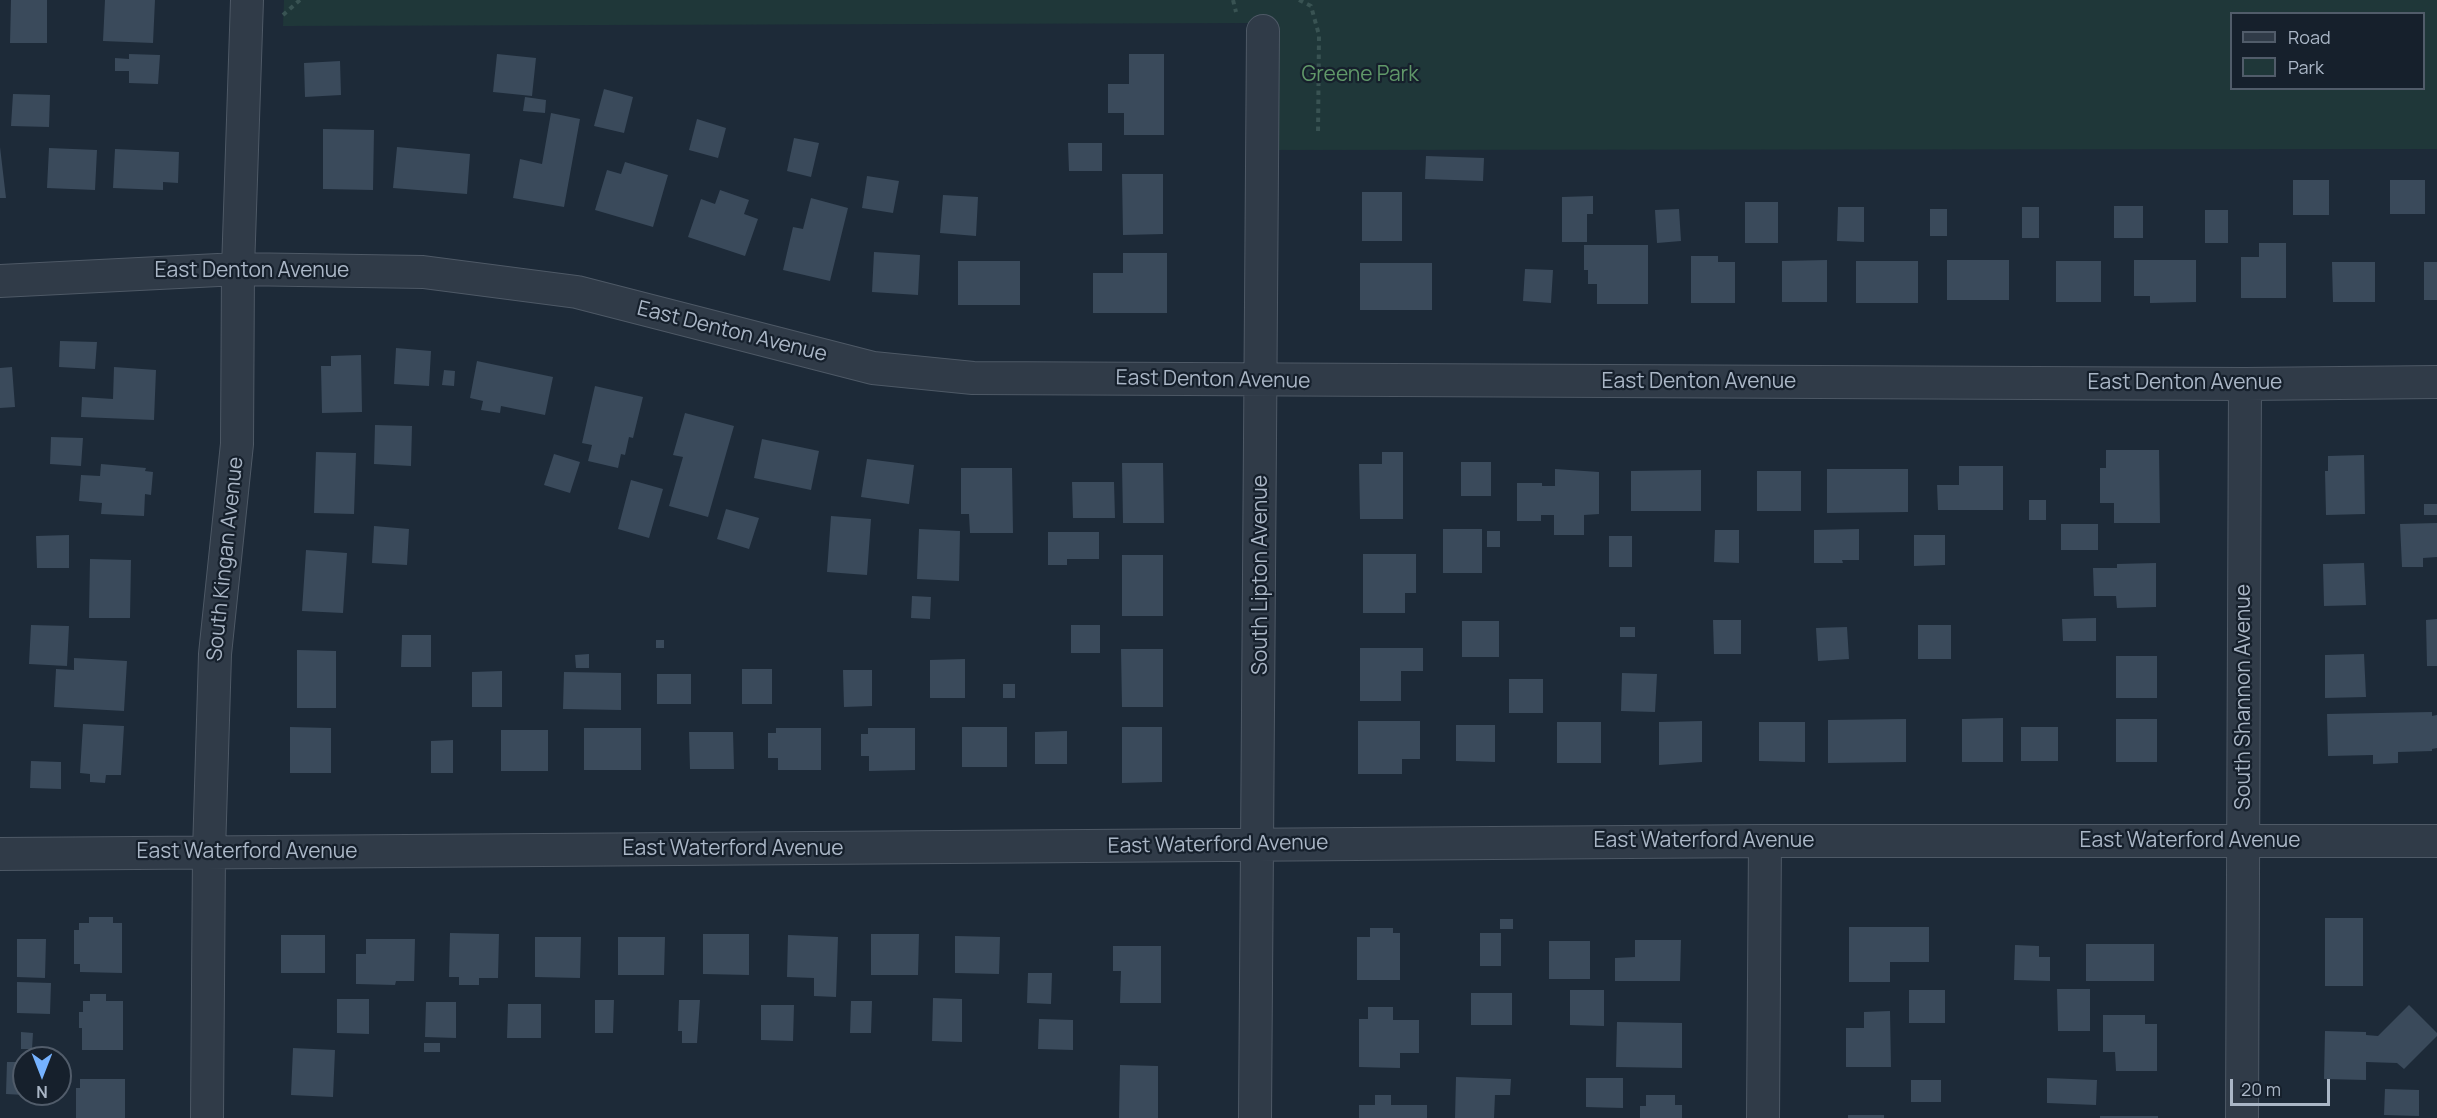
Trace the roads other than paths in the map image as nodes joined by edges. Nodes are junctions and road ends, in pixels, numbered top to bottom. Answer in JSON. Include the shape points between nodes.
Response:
{"nodes":[{"id":1,"x":247,"y":0,"type":"edge"},
{"id":2,"x":1263,"y":31,"type":"dead end"},
{"id":3,"x":238,"y":268,"type":"junction"},
{"id":4,"x":0,"y":281,"type":"edge"},
{"id":5,"x":1262,"y":381,"type":"junction"},
{"id":6,"x":2437,"y":382,"type":"edge"},
{"id":7,"x":2245,"y":384,"type":"junction"},
{"id":8,"x":1765,"y":841,"type":"junction"},
{"id":9,"x":2243,"y":841,"type":"junction"},
{"id":10,"x":2437,"y":842,"type":"edge"},
{"id":11,"x":1259,"y":844,"type":"junction"},
{"id":12,"x":209,"y":852,"type":"junction"},
{"id":13,"x":0,"y":854,"type":"edge"},
{"id":14,"x":207,"y":1118,"type":"edge"},
{"id":15,"x":1255,"y":1118,"type":"edge"},
{"id":16,"x":1763,"y":1118,"type":"edge"},
{"id":17,"x":2242,"y":1118,"type":"edge"}],
"edges":[{"from":1,"to":3,"type":"street","name":"South Kingan Avenue"},
{"from":2,"to":5,"type":"street","name":"South Lipton Avenue"},
{"from":3,"to":4,"type":"street","name":"East Denton Avenue"},
{"from":3,"to":5,"type":"street","name":"East Denton Avenue","via":[[423,272],[577,292],[873,368],[973,378]]},
{"from":3,"to":12,"type":"street","name":"South Kingan Avenue","via":[[237,444],[215,654]]},
{"from":5,"to":7,"type":"street","name":"East Denton Avenue"},
{"from":5,"to":11,"type":"street","name":"South Lipton Avenue"},
{"from":6,"to":7,"type":"street","name":"East Denton Avenue"},
{"from":7,"to":9,"type":"street","name":"South Shannon Avenue"},
{"from":8,"to":9,"type":"street","name":"East Waterford Avenue"},
{"from":8,"to":11,"type":"street","name":"East Waterford Avenue"},
{"from":8,"to":16,"type":"street"},
{"from":9,"to":10,"type":"street","name":"East Waterford Avenue"},
{"from":9,"to":17,"type":"street","name":"South Shannon Avenue"},
{"from":11,"to":12,"type":"street","name":"East Waterford Avenue"},
{"from":11,"to":15,"type":"street","name":"South Lipton Avenue"},
{"from":12,"to":13,"type":"street","name":"East Waterford Avenue"},
{"from":12,"to":14,"type":"street","name":"South Kingan Avenue"}]}
